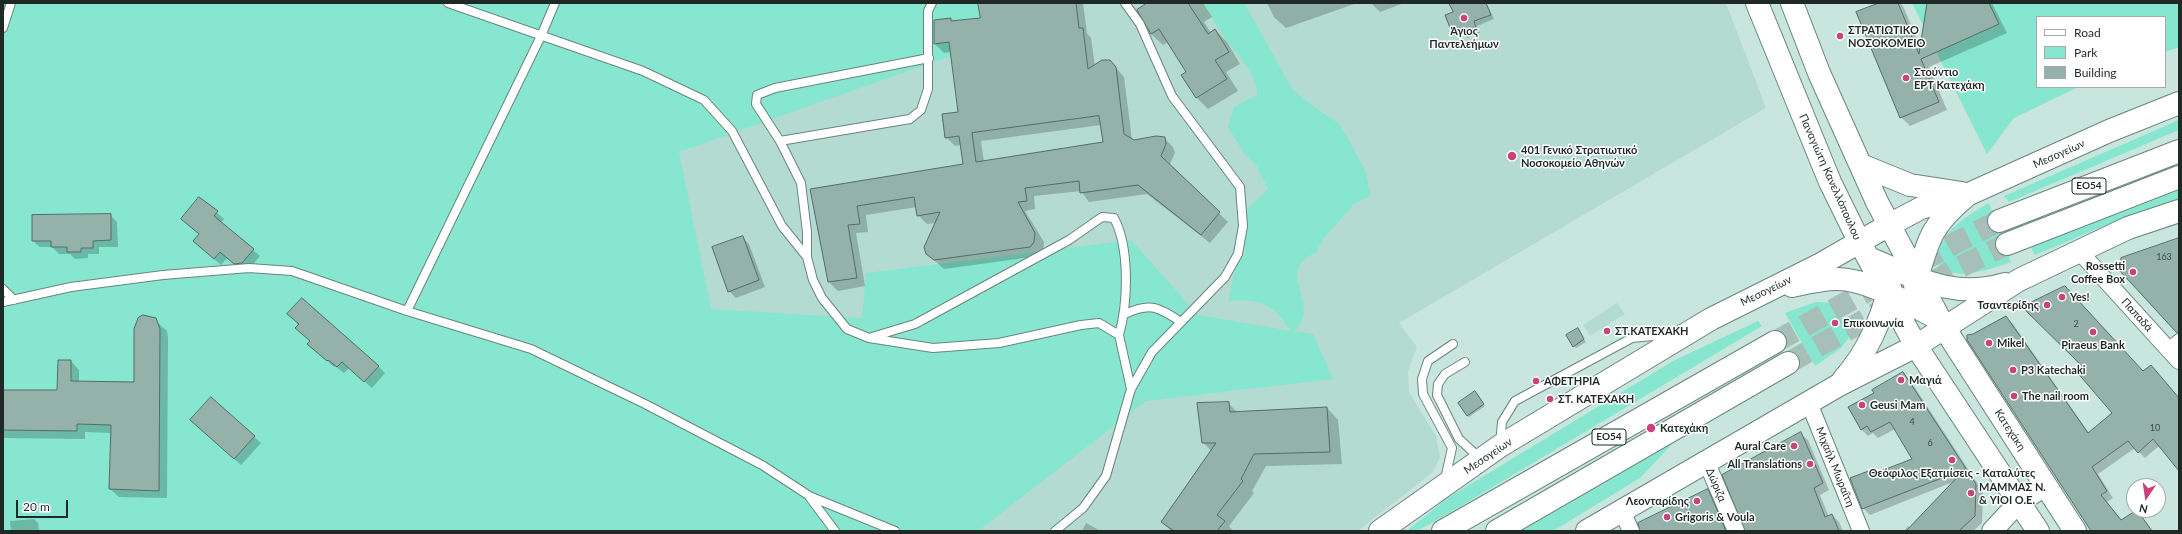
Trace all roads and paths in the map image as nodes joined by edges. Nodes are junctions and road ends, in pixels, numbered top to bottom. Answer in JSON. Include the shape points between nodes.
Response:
{"nodes":[{"id":1,"x":11,"y":3,"type":"edge"},
{"id":2,"x":448,"y":3,"type":"edge"},
{"id":3,"x":555,"y":3,"type":"edge"},
{"id":4,"x":932,"y":3,"type":"edge"},
{"id":5,"x":1125,"y":3,"type":"edge"},
{"id":6,"x":1757,"y":3,"type":"edge"},
{"id":7,"x":1795,"y":4,"type":"edge"},
{"id":8,"x":3,"y":28,"type":"edge"},
{"id":9,"x":541,"y":36,"type":"junction"},
{"id":10,"x":929,"y":58,"type":"junction"},
{"id":11,"x":2179,"y":103,"type":"edge"},
{"id":12,"x":780,"y":141,"type":"junction"},
{"id":13,"x":2179,"y":151,"type":"edge"},
{"id":14,"x":1861,"y":165,"type":"junction"},
{"id":15,"x":2179,"y":178,"type":"edge"},
{"id":16,"x":1969,"y":194,"type":"junction"},
{"id":17,"x":2179,"y":211,"type":"edge"},
{"id":18,"x":1999,"y":221,"type":"tunnel mouth"},
{"id":19,"x":1889,"y":224,"type":"junction"},
{"id":20,"x":2007,"y":244,"type":"tunnel mouth"},
{"id":21,"x":1900,"y":247,"type":"junction"},
{"id":22,"x":1864,"y":250,"type":"junction"},
{"id":23,"x":2079,"y":251,"type":"junction"},
{"id":24,"x":807,"y":257,"type":"junction"},
{"id":25,"x":1894,"y":268,"type":"junction"},
{"id":26,"x":1917,"y":278,"type":"junction"},
{"id":27,"x":2019,"y":280,"type":"junction"},
{"id":28,"x":3,"y":289,"type":"edge"},
{"id":29,"x":1763,"y":292,"type":"junction"},
{"id":30,"x":1888,"y":294,"type":"junction"},
{"id":31,"x":14,"y":300,"type":"junction"},
{"id":32,"x":3,"y":302,"type":"edge"},
{"id":33,"x":407,"y":311,"type":"junction"},
{"id":34,"x":1125,"y":314,"type":"junction"},
{"id":35,"x":1907,"y":314,"type":"junction"},
{"id":36,"x":1181,"y":322,"type":"junction"},
{"id":37,"x":1942,"y":324,"type":"junction"},
{"id":38,"x":1119,"y":335,"type":"junction"},
{"id":39,"x":869,"y":338,"type":"junction"},
{"id":40,"x":1675,"y":340,"type":"junction"},
{"id":41,"x":1775,"y":342,"type":"tunnel mouth"},
{"id":42,"x":1453,"y":344,"type":"dead end"},
{"id":43,"x":2174,"y":345,"type":"edge"},
{"id":44,"x":1916,"y":346,"type":"junction"},
{"id":45,"x":2179,"y":361,"type":"edge"},
{"id":46,"x":1465,"y":362,"type":"dead end"},
{"id":47,"x":1788,"y":363,"type":"tunnel mouth"},
{"id":48,"x":1838,"y":385,"type":"junction"},
{"id":49,"x":1131,"y":389,"type":"junction"},
{"id":50,"x":1809,"y":403,"type":"junction"},
{"id":51,"x":1500,"y":446,"type":"junction"},
{"id":52,"x":1482,"y":459,"type":"junction"},
{"id":53,"x":1706,"y":461,"type":"junction"},
{"id":54,"x":2046,"y":486,"type":"junction"},
{"id":55,"x":1443,"y":487,"type":"junction"},
{"id":56,"x":808,"y":495,"type":"junction"},
{"id":57,"x":2019,"y":502,"type":"junction"},
{"id":58,"x":1622,"y":511,"type":"junction"},
{"id":59,"x":835,"y":531,"type":"edge"},
{"id":60,"x":895,"y":531,"type":"edge"},
{"id":61,"x":1055,"y":531,"type":"edge"},
{"id":62,"x":1380,"y":531,"type":"edge"},
{"id":63,"x":1443,"y":531,"type":"edge"},
{"id":64,"x":1498,"y":531,"type":"edge"},
{"id":65,"x":1587,"y":531,"type":"edge"},
{"id":66,"x":1631,"y":531,"type":"edge"},
{"id":67,"x":1736,"y":531,"type":"edge"},
{"id":68,"x":1861,"y":531,"type":"edge"},
{"id":69,"x":1992,"y":531,"type":"edge"},
{"id":70,"x":2038,"y":531,"type":"edge"},
{"id":71,"x":2075,"y":531,"type":"edge"}],
"edges":[{"from":1,"to":8,"type":"lane"},
{"from":2,"to":9,"type":"lane"},
{"from":3,"to":9,"type":"lane"},
{"from":4,"to":10,"type":"lane","via":[[928,11]]},
{"from":5,"to":36,"type":"lane","via":[[1140,24],[1172,96],[1240,186],[1243,226],[1238,254],[1225,277]]},
{"from":6,"to":22,"type":"main road","name":"Παναγιώτη Κανελλόπουλου","via":[[1830,182]]},
{"from":7,"to":14,"type":"main road","via":[[1819,73]]},
{"from":9,"to":24,"type":"lane","via":[[643,71],[704,100],[732,131],[782,226]]},
{"from":9,"to":33,"type":"lane"},
{"from":10,"to":12,"type":"lane","via":[[928,89],[921,110],[910,118]]},
{"from":10,"to":12,"type":"lane","via":[[775,88],[757,94],[756,104]]},
{"from":11,"to":16,"type":"main road","name":"Μεσογείων","via":[[2109,131]]},
{"from":12,"to":24,"type":"lane","via":[[801,183],[807,232]]},
{"from":13,"to":18,"type":"main road","number":"ΕΟ54"},
{"from":14,"to":16,"type":"main road","via":[[1910,185]]},
{"from":14,"to":19,"type":"main road"},
{"from":15,"to":20,"type":"main road","number":"ΕΟ54"},
{"from":16,"to":19,"type":"main road","name":"Μεσογείων","via":[[1921,208]]},
{"from":16,"to":26,"type":"main road","via":[[1936,226],[1926,246]]},
{"from":17,"to":23,"type":"main road","via":[[2128,228]]},
{"from":19,"to":21,"type":"main road"},
{"from":19,"to":22,"type":"main road","name":"Μεσογείων"},
{"from":21,"to":25,"type":"main road"},
{"from":21,"to":26,"type":"main road"},
{"from":22,"to":25,"type":"main road"},
{"from":22,"to":29,"type":"main road","name":"Μεσογείων","via":[[1821,264]]},
{"from":22,"to":30,"type":"main road","name":"Παναγιώτη Κανελλόπουλου"},
{"from":23,"to":27,"type":"main road"},
{"from":23,"to":43,"type":"street","name":"Παπαδά"},
{"from":24,"to":39,"type":"lane","via":[[813,280],[822,298],[847,329]]},
{"from":25,"to":26,"type":"main road"},
{"from":25,"to":30,"type":"main road"},
{"from":26,"to":27,"type":"main road","via":[[1937,286],[1968,291]]},
{"from":26,"to":35,"type":"main road"},
{"from":26,"to":37,"type":"main road"},
{"from":27,"to":37,"type":"main road"},
{"from":28,"to":31,"type":"lane"},
{"from":29,"to":30,"type":"main road","via":[[1838,279]]},
{"from":29,"to":40,"type":"main road","name":"Μεσογείων"},
{"from":30,"to":35,"type":"main road","name":"Παναγιώτη Κανελλόπουλου"},
{"from":30,"to":48,"type":"main road","via":[[1872,338],[1861,358]]},
{"from":31,"to":32,"type":"lane"},
{"from":31,"to":33,"type":"lane","via":[[71,287],[163,275],[248,268],[292,271]]},
{"from":33,"to":56,"type":"lane","via":[[531,349],[762,465]]},
{"from":34,"to":36,"type":"lane","via":[[1141,306],[1162,310]]},
{"from":34,"to":38,"type":"lane"},
{"from":34,"to":39,"type":"lane","via":[[1126,280],[1121,230],[1114,218],[1102,217],[1069,240],[915,324]]},
{"from":35,"to":37,"type":"main road"},
{"from":35,"to":44,"type":"main road","name":"Παναγιώτη Κανελλόπουλου"},
{"from":36,"to":49,"type":"lane","via":[[1152,352]]},
{"from":37,"to":44,"type":"main road"},
{"from":37,"to":54,"type":"main road","name":"Κατεχάκη"},
{"from":38,"to":39,"type":"lane","via":[[1099,323],[999,344],[933,348]]},
{"from":38,"to":49,"type":"lane"},
{"from":40,"to":51,"type":"main road","name":"Μεσογείων"},
{"from":40,"to":51,"type":"lane","via":[[1652,336],[1632,338],[1515,401],[1502,422]]},
{"from":41,"to":63,"type":"main road","number":"ΕΟ54"},
{"from":42,"to":55,"type":"lane","via":[[1428,361],[1422,379],[1423,394],[1452,448]]},
{"from":43,"to":45,"type":"street","name":"Παπαδά"},
{"from":44,"to":48,"type":"main road"},
{"from":44,"to":57,"type":"main road"},
{"from":46,"to":52,"type":"lane","via":[[1445,374],[1438,384],[1437,395],[1460,439]]},
{"from":47,"to":64,"type":"main road","number":"ΕΟ54"},
{"from":48,"to":50,"type":"main road"},
{"from":49,"to":61,"type":"lane","via":[[1106,476],[1083,508]]},
{"from":50,"to":53,"type":"main road"},
{"from":50,"to":68,"type":"street","name":"Μιχαήλ Μωραΐτη"},
{"from":51,"to":52,"type":"main road","name":"Μεσογείων"},
{"from":52,"to":55,"type":"main road","name":"Μεσογείων"},
{"from":53,"to":58,"type":"main road"},
{"from":53,"to":67,"type":"street","name":"Δώριζα"},
{"from":54,"to":57,"type":"street"},
{"from":54,"to":71,"type":"main road","name":"Κατεχάκη"},
{"from":55,"to":62,"type":"main road","name":"Μεσογείων"},
{"from":56,"to":59,"type":"lane"},
{"from":56,"to":60,"type":"lane"},
{"from":57,"to":69,"type":"street"},
{"from":57,"to":70,"type":"main road"},
{"from":58,"to":65,"type":"main road"},
{"from":58,"to":66,"type":"street"}]}
